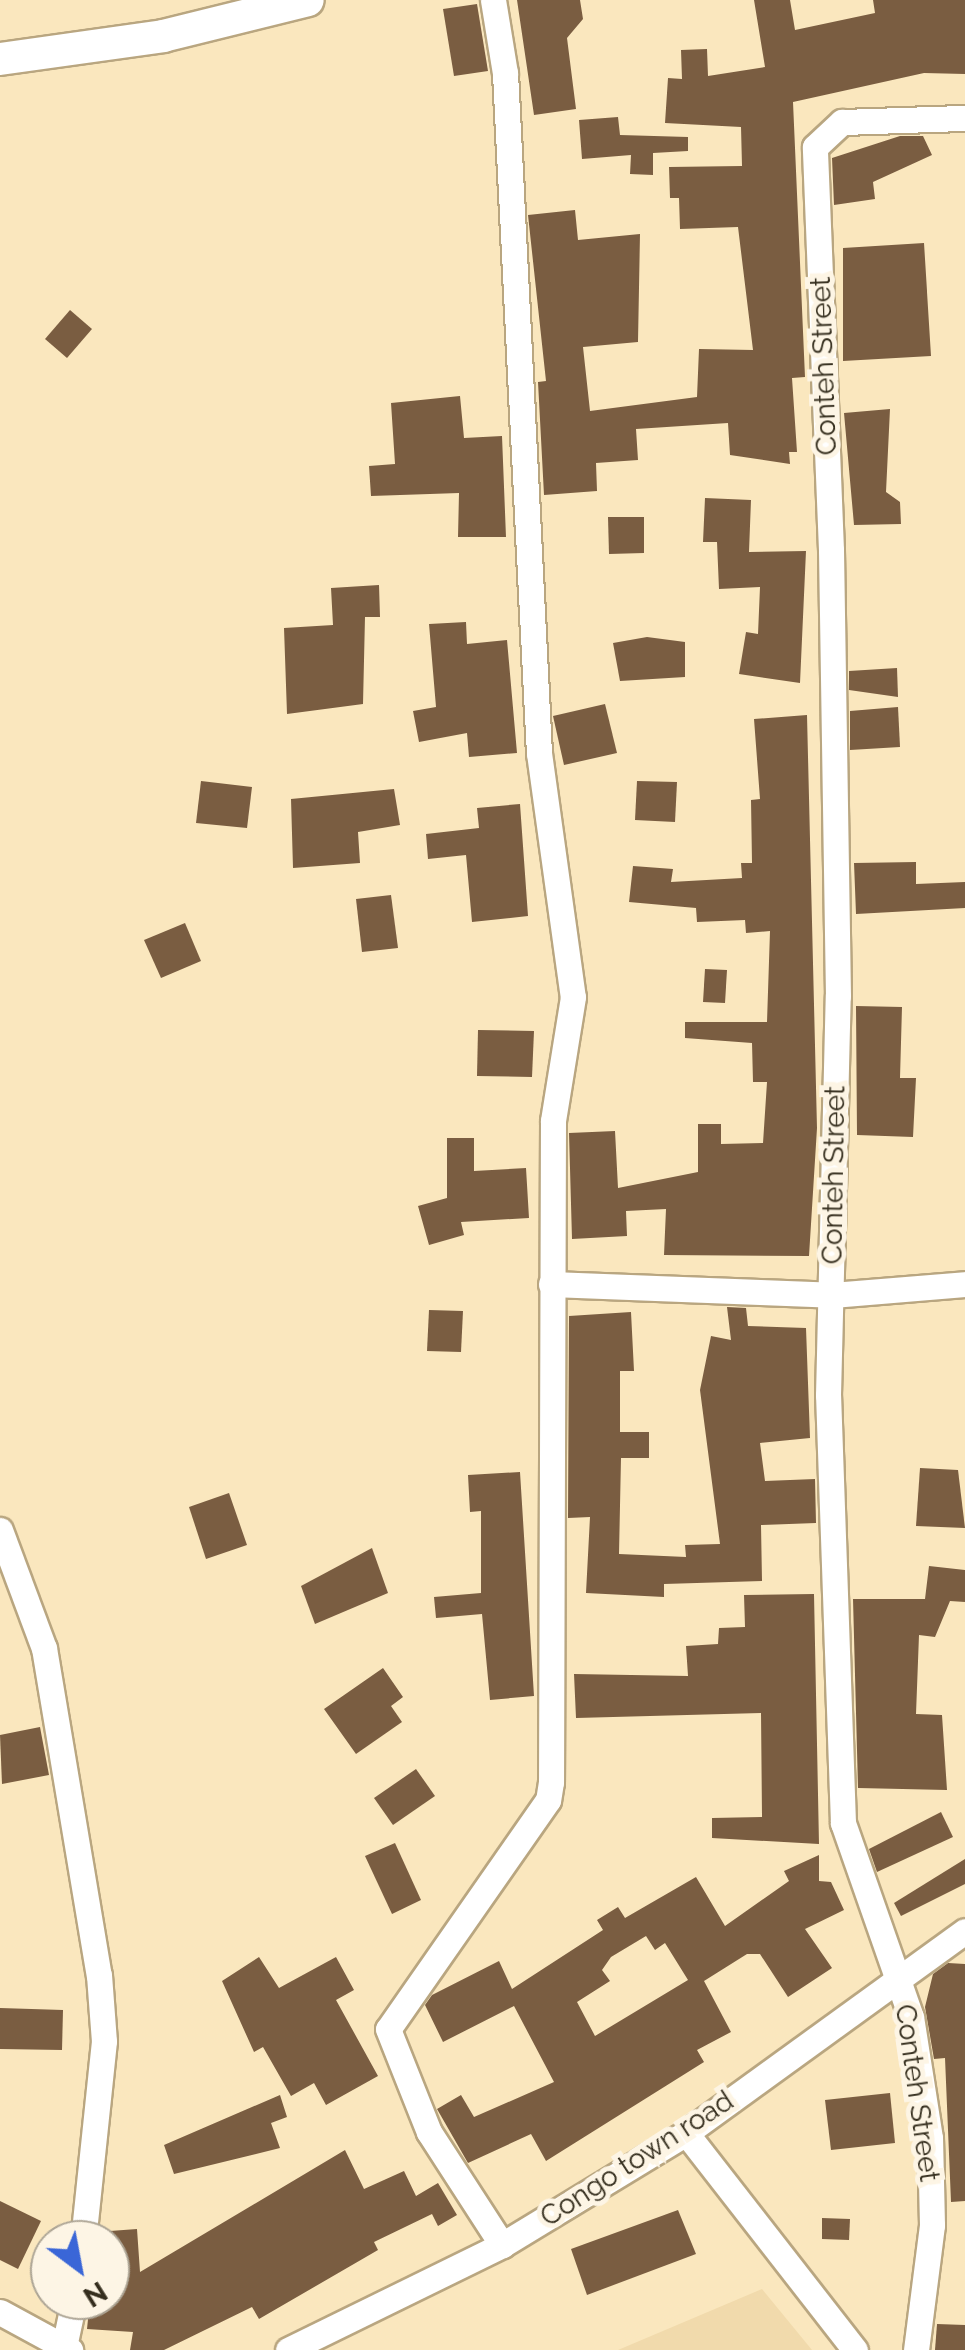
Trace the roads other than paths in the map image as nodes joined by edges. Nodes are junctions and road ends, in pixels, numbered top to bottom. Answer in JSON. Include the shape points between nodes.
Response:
{"nodes":[{"id":1,"x":308,"y":0,"type":"edge"},
{"id":2,"x":494,"y":0,"type":"edge"},
{"id":3,"x":0,"y":59,"type":"edge"},
{"id":4,"x":965,"y":118,"type":"edge"},
{"id":5,"x":551,"y":1284,"type":"junction"},
{"id":6,"x":965,"y":1284,"type":"edge"},
{"id":7,"x":832,"y":1296,"type":"junction"},
{"id":8,"x":0,"y":1530,"type":"edge"},
{"id":9,"x":965,"y":1931,"type":"edge"},
{"id":10,"x":898,"y":1974,"type":"junction"},
{"id":11,"x":686,"y":2133,"type":"junction"},
{"id":12,"x":85,"y":2220,"type":"edge"},
{"id":13,"x":502,"y":2245,"type":"junction"},
{"id":14,"x":0,"y":2312,"type":"edge"},
{"id":15,"x":71,"y":2320,"type":"edge"},
{"id":16,"x":67,"y":2348,"type":"edge"},
{"id":17,"x":288,"y":2350,"type":"edge"},
{"id":18,"x":855,"y":2350,"type":"edge"},
{"id":19,"x":916,"y":2350,"type":"edge"}],
"edges":[{"from":1,"to":3,"type":"main road","via":[[163,36]]},
{"from":2,"to":5,"type":"street","via":[[506,73],[539,753],[573,996],[553,1121]]},
{"from":4,"to":7,"type":"street","name":"Conteh Street","via":[[842,122],[815,148],[833,666]]},
{"from":5,"to":7,"type":"street"},
{"from":5,"to":13,"type":"street","via":[[548,1800],[388,2029],[429,2132]]},
{"from":6,"to":7,"type":"street"},
{"from":7,"to":10,"type":"street","name":"Conteh Street","via":[[843,1823]]},
{"from":8,"to":12,"type":"street","via":[[44,1648],[99,1975],[104,2041]]},
{"from":9,"to":10,"type":"street","name":"Congo town road"},
{"from":10,"to":11,"type":"street","name":"Congo town road"},
{"from":10,"to":19,"type":"street","name":"Conteh Street","via":[[930,2138],[932,2225]]},
{"from":11,"to":13,"type":"street","name":"Congo town road"},
{"from":11,"to":18,"type":"street","name":"Congo town road"},
{"from":13,"to":17,"type":"street","name":"Congo town road"},
{"from":14,"to":16,"type":"street"},
{"from":15,"to":16,"type":"street"}]}
